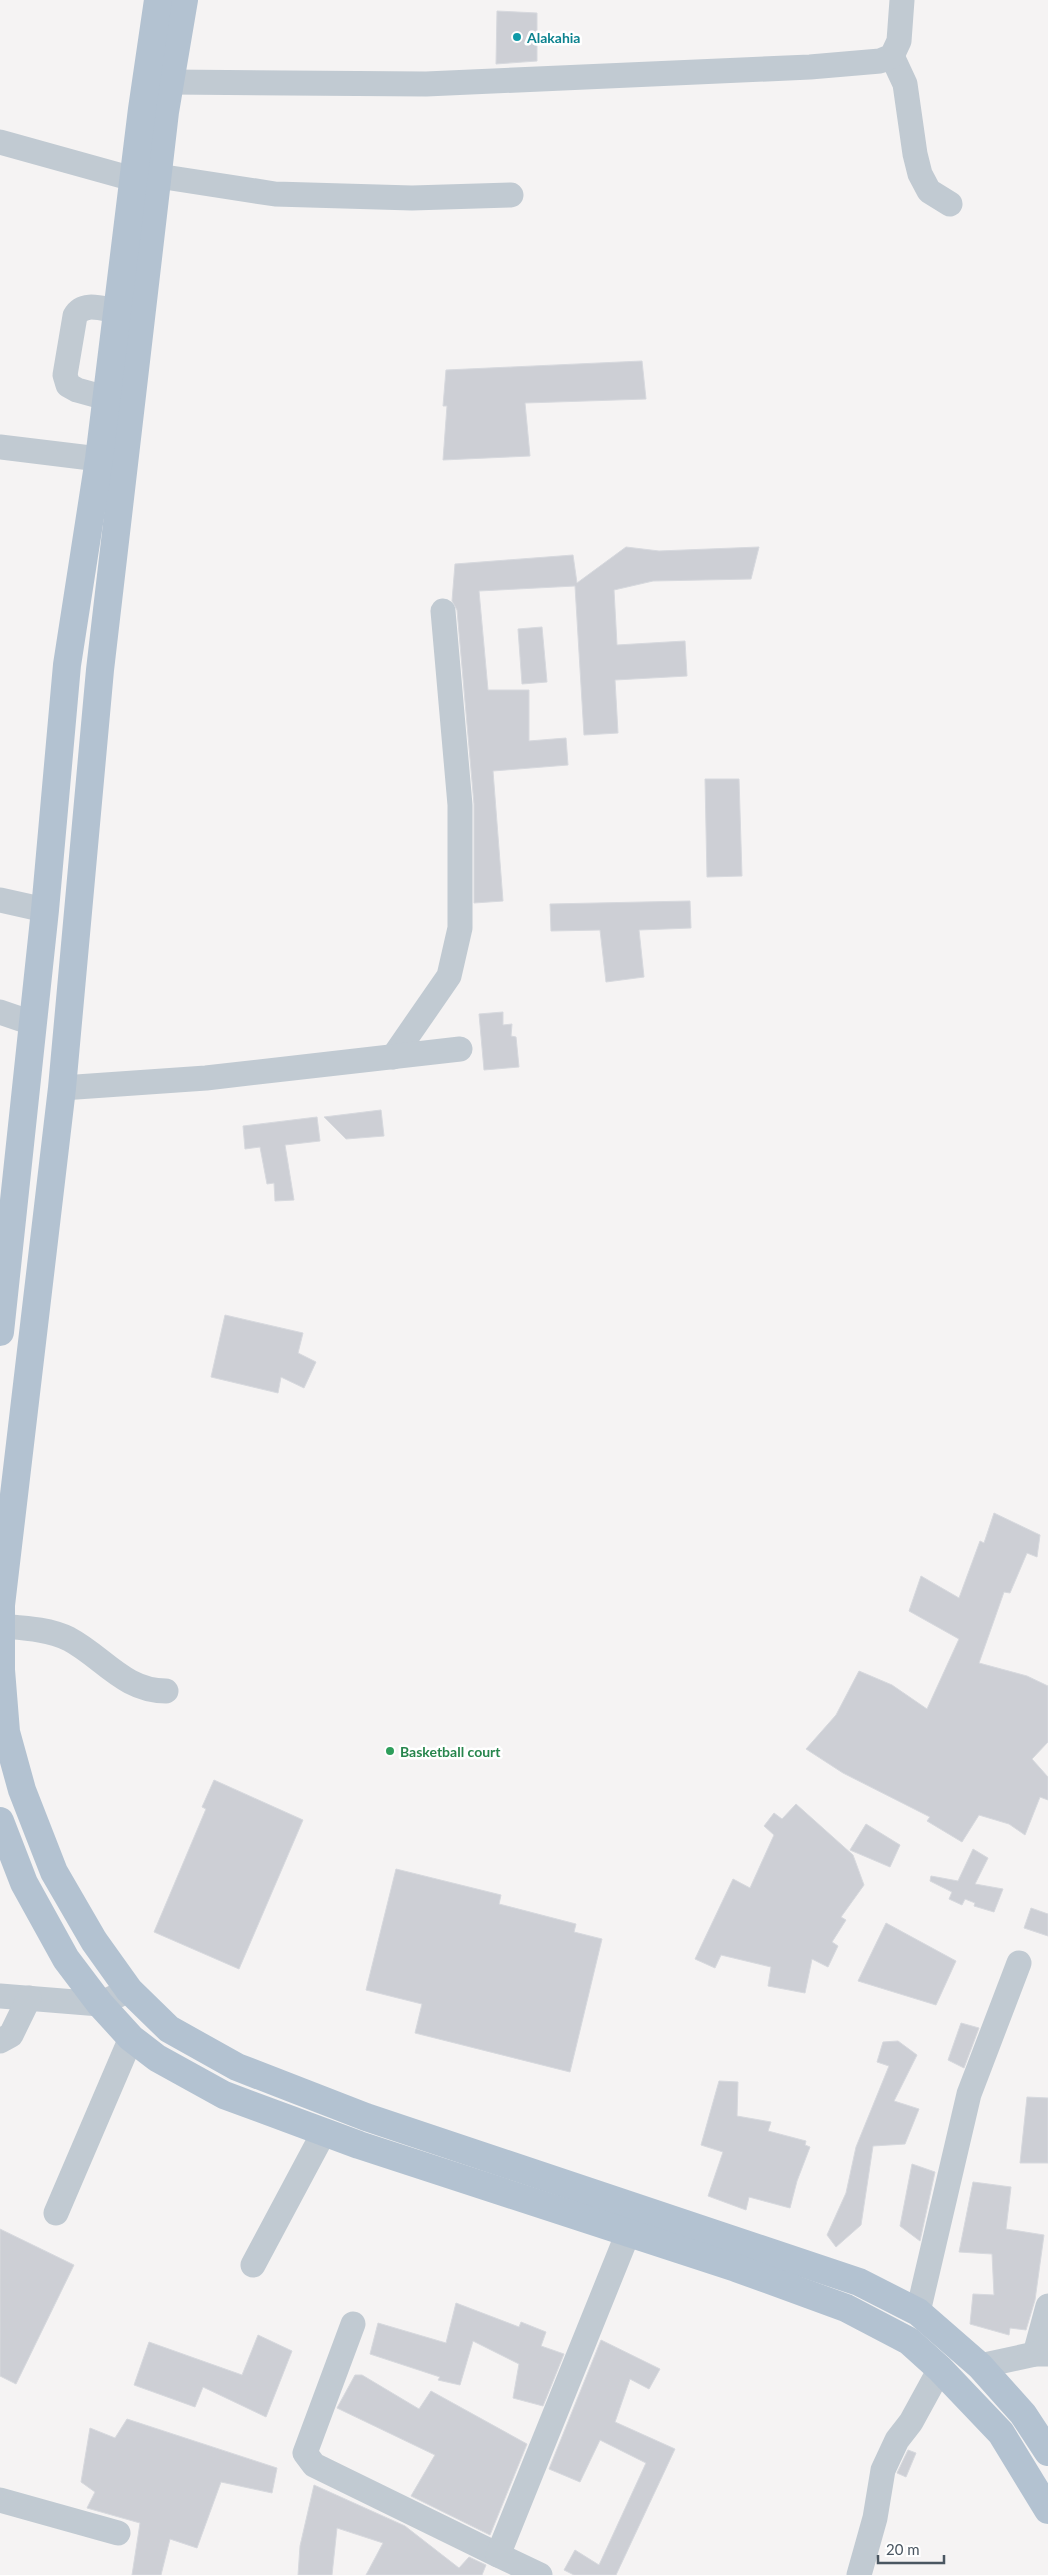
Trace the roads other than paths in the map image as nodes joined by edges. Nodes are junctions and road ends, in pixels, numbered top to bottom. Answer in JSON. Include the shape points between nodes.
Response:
{"nodes":[{"id":1,"x":158,"y":0,"type":"edge"},
{"id":2,"x":184,"y":0,"type":"edge"},
{"id":3,"x":902,"y":0,"type":"edge"},
{"id":4,"x":892,"y":56,"type":"junction"},
{"id":5,"x":170,"y":82,"type":"junction"},
{"id":6,"x":0,"y":142,"type":"edge"},
{"id":7,"x":146,"y":178,"type":"junction"},
{"id":8,"x":511,"y":195,"type":"dead end"},
{"id":9,"x":950,"y":204,"type":"dead end"},
{"id":10,"x":117,"y":310,"type":"junction"},
{"id":11,"x":106,"y":398,"type":"junction"},
{"id":12,"x":0,"y":447,"type":"edge"},
{"id":13,"x":98,"y":459,"type":"junction"},
{"id":14,"x":444,"y":611,"type":"dead end"},
{"id":15,"x":68,"y":665,"type":"junction"},
{"id":16,"x":100,"y":670,"type":"junction"},
{"id":17,"x":0,"y":900,"type":"edge"},
{"id":18,"x":45,"y":910,"type":"junction"},
{"id":19,"x":0,"y":1012,"type":"edge"},
{"id":20,"x":32,"y":1023,"type":"junction"},
{"id":21,"x":460,"y":1049,"type":"dead end"},
{"id":22,"x":393,"y":1056,"type":"junction"},
{"id":23,"x":62,"y":1088,"type":"junction"},
{"id":24,"x":0,"y":1332,"type":"edge"},
{"id":25,"x":1,"y":1626,"type":"junction"},
{"id":26,"x":166,"y":1691,"type":"dead end"},
{"id":27,"x":0,"y":1821,"type":"edge"},
{"id":28,"x":1020,"y":1963,"type":"dead end"},
{"id":29,"x":129,"y":1990,"type":"junction"},
{"id":30,"x":0,"y":1996,"type":"edge"},
{"id":31,"x":29,"y":1998,"type":"junction"},
{"id":32,"x":100,"y":2004,"type":"junction"},
{"id":33,"x":131,"y":2038,"type":"junction"},
{"id":34,"x":0,"y":2040,"type":"edge"},
{"id":35,"x":324,"y":2132,"type":"junction"},
{"id":36,"x":56,"y":2213,"type":"dead end"},
{"id":37,"x":628,"y":2233,"type":"junction"},
{"id":38,"x":254,"y":2266,"type":"dead end"},
{"id":39,"x":1048,"y":2306,"type":"edge"},
{"id":40,"x":918,"y":2312,"type":"junction"},
{"id":41,"x":353,"y":2324,"type":"dead end"},
{"id":42,"x":1041,"y":2354,"type":"edge"},
{"id":43,"x":980,"y":2366,"type":"junction"},
{"id":44,"x":940,"y":2369,"type":"junction"},
{"id":45,"x":1048,"y":2452,"type":"edge"},
{"id":46,"x":0,"y":2500,"type":"edge"},
{"id":47,"x":1048,"y":2510,"type":"edge"},
{"id":48,"x":118,"y":2533,"type":"dead end"},
{"id":49,"x":498,"y":2555,"type":"junction"},
{"id":50,"x":540,"y":2575,"type":"edge"},
{"id":51,"x":859,"y":2575,"type":"edge"}],
"edges":[{"from":1,"to":7,"type":"main road"},
{"from":2,"to":5,"type":"main road"},
{"from":3,"to":4,"type":"street","via":[[899,41]]},
{"from":4,"to":5,"type":"street","via":[[880,61],[810,67],[426,84]]},
{"from":4,"to":9,"type":"street","via":[[905,84],[920,174],[929,191]]},
{"from":5,"to":7,"type":"main road"},
{"from":6,"to":7,"type":"street"},
{"from":7,"to":8,"type":"street","via":[[275,194],[412,198]]},
{"from":7,"to":10,"type":"main road"},
{"from":7,"to":16,"type":"main road"},
{"from":10,"to":11,"type":"main road"},
{"from":10,"to":11,"type":"street","via":[[86,306],[78,310],[65,375],[68,385]]},
{"from":11,"to":13,"type":"main road"},
{"from":12,"to":13,"type":"street"},
{"from":13,"to":15,"type":"main road"},
{"from":14,"to":22,"type":"street","via":[[460,805],[460,928],[449,976]]},
{"from":15,"to":16,"type":"main road"},
{"from":15,"to":18,"type":"main road"},
{"from":16,"to":23,"type":"main road"},
{"from":17,"to":18,"type":"street"},
{"from":18,"to":20,"type":"main road"},
{"from":19,"to":20,"type":"street"},
{"from":20,"to":24,"type":"main road"},
{"from":21,"to":22,"type":"street"},
{"from":22,"to":23,"type":"street","via":[[206,1078]]},
{"from":23,"to":25,"type":"main road"},
{"from":25,"to":26,"type":"street","via":[[35,1629],[69,1639],[126,1681],[151,1691]]},
{"from":25,"to":29,"type":"main road","via":[[6,1732],[22,1790],[54,1872],[94,1941]]},
{"from":27,"to":32,"type":"main road","via":[[24,1883],[66,1959]]},
{"from":28,"to":40,"type":"street","via":[[969,2094]]},
{"from":29,"to":32,"type":"street"},
{"from":29,"to":40,"type":"main road","via":[[169,2029],[237,2067],[366,2117],[860,2282]]},
{"from":30,"to":31,"type":"street"},
{"from":31,"to":32,"type":"street"},
{"from":31,"to":34,"type":"street","via":[[11,2036]]},
{"from":32,"to":33,"type":"main road"},
{"from":33,"to":35,"type":"main road","via":[[157,2058],[224,2095]]},
{"from":33,"to":36,"type":"street"},
{"from":35,"to":37,"type":"main road"},
{"from":35,"to":38,"type":"street"},
{"from":37,"to":44,"type":"main road","via":[[846,2308],[909,2341]]},
{"from":37,"to":49,"type":"street"},
{"from":39,"to":42,"type":"street"},
{"from":40,"to":43,"type":"main road"},
{"from":41,"to":49,"type":"street","via":[[305,2452],[314,2465]]},
{"from":42,"to":43,"type":"street"},
{"from":43,"to":45,"type":"main road","via":[[1023,2414]]},
{"from":44,"to":47,"type":"main road","via":[[1001,2433]]},
{"from":44,"to":51,"type":"street","via":[[897,2440],[883,2470],[875,2518]]},
{"from":46,"to":48,"type":"street"},
{"from":49,"to":50,"type":"street"}]}
